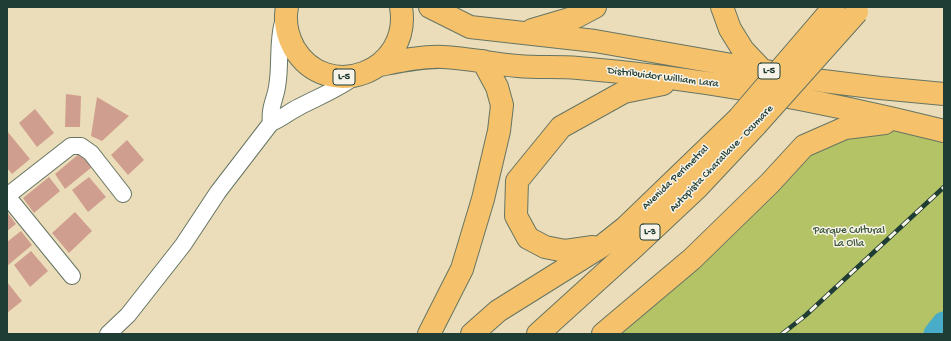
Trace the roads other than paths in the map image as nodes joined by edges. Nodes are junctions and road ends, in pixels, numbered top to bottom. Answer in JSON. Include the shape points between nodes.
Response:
{"nodes":[{"id":1,"x":401,"y":7,"type":"edge"},
{"id":2,"x":430,"y":7,"type":"edge"},
{"id":3,"x":595,"y":7,"type":"edge"},
{"id":4,"x":722,"y":7,"type":"edge"},
{"id":5,"x":834,"y":7,"type":"edge"},
{"id":6,"x":858,"y":9,"type":"edge"},
{"id":7,"x":286,"y":11,"type":"edge"},
{"id":8,"x":521,"y":33,"type":"junction"},
{"id":9,"x":482,"y":61,"type":"junction"},
{"id":10,"x":380,"y":65,"type":"junction"},
{"id":11,"x":762,"y":70,"type":"junction"},
{"id":12,"x":358,"y":75,"type":"junction"},
{"id":13,"x":686,"y":80,"type":"junction"},
{"id":14,"x":944,"y":94,"type":"edge"},
{"id":15,"x":905,"y":121,"type":"junction"},
{"id":16,"x":747,"y":122,"type":"junction"},
{"id":17,"x":271,"y":123,"type":"junction"},
{"id":18,"x":944,"y":131,"type":"edge"},
{"id":19,"x":124,"y":194,"type":"dead end"},
{"id":20,"x":7,"y":196,"type":"edge"},
{"id":21,"x":602,"y":246,"type":"junction"},
{"id":22,"x":72,"y":276,"type":"dead end"},
{"id":23,"x":108,"y":334,"type":"edge"},
{"id":24,"x":429,"y":334,"type":"edge"},
{"id":25,"x":472,"y":334,"type":"edge"},
{"id":26,"x":538,"y":334,"type":"edge"},
{"id":27,"x":603,"y":334,"type":"edge"}],
"edges":[{"from":1,"to":10,"type":"highway","name":"Distribuidor William Lara","number":"L-5","via":[[403,18],[400,36],[392,52]]},
{"from":2,"to":8,"type":"highway","name":"Distribuidor William Lara","number":"L-5","via":[[470,27]]},
{"from":3,"to":8,"type":"highway","via":[[576,17]]},
{"from":4,"to":11,"type":"highway","via":[[730,29],[743,50]]},
{"from":5,"to":16,"type":"highway","name":"Avenida Perimetral","number":"L-3","bridge":true},
{"from":6,"to":16,"type":"highway","name":"Autopista Charallave - Ocumare","number":"L-3","bridge":true},
{"from":7,"to":12,"type":"highway","name":"Distribuidor William Lara","number":"L-5","via":[[286,28],[290,41],[306,63],[330,75]]},
{"from":7,"to":17,"type":"street","via":[[281,28],[277,86],[270,113]]},
{"from":8,"to":11,"type":"highway","name":"Distribuidor William Lara","number":"L-5","via":[[595,41]]},
{"from":9,"to":10,"type":"highway","name":"Distribuidor William Lara","number":"L-5","via":[[442,57]]},
{"from":9,"to":13,"type":"highway","name":"Distribuidor William Lara","number":"L-5"},
{"from":9,"to":24,"type":"highway","via":[[497,87],[502,105],[499,131],[483,199],[462,269]]},
{"from":10,"to":12,"type":"highway","name":"Distribuidor William Lara","number":"L-5"},
{"from":11,"to":14,"type":"highway","name":"Distribuidor William Lara","number":"L-5","via":[[823,81]]},
{"from":12,"to":17,"type":"street","via":[[346,84]]},
{"from":13,"to":15,"type":"highway","name":"Distribuidor William Lara","number":"L-5","via":[[805,99]]},
{"from":13,"to":21,"type":"highway","via":[[624,92],[561,127],[517,181],[516,216],[528,238],[545,247],[565,251]]},
{"from":15,"to":18,"type":"highway","name":"Distribuidor William Lara","number":"L-5"},
{"from":15,"to":27,"type":"highway","via":[[845,128],[804,146],[692,259]]},
{"from":16,"to":21,"type":"highway","name":"Avenida Perimetral","number":"L-3"},
{"from":16,"to":26,"type":"highway","name":"Autopista Charallave - Ocumare","number":"L-3","via":[[691,193]]},
{"from":17,"to":23,"type":"street","via":[[218,192],[183,245],[128,315]]},
{"from":19,"to":20,"type":"street","via":[[91,153],[81,146],[71,146]]},
{"from":20,"to":22,"type":"street"},
{"from":21,"to":25,"type":"highway","name":"Avenida Perimetral","number":"L-3","via":[[498,311]]}]}
